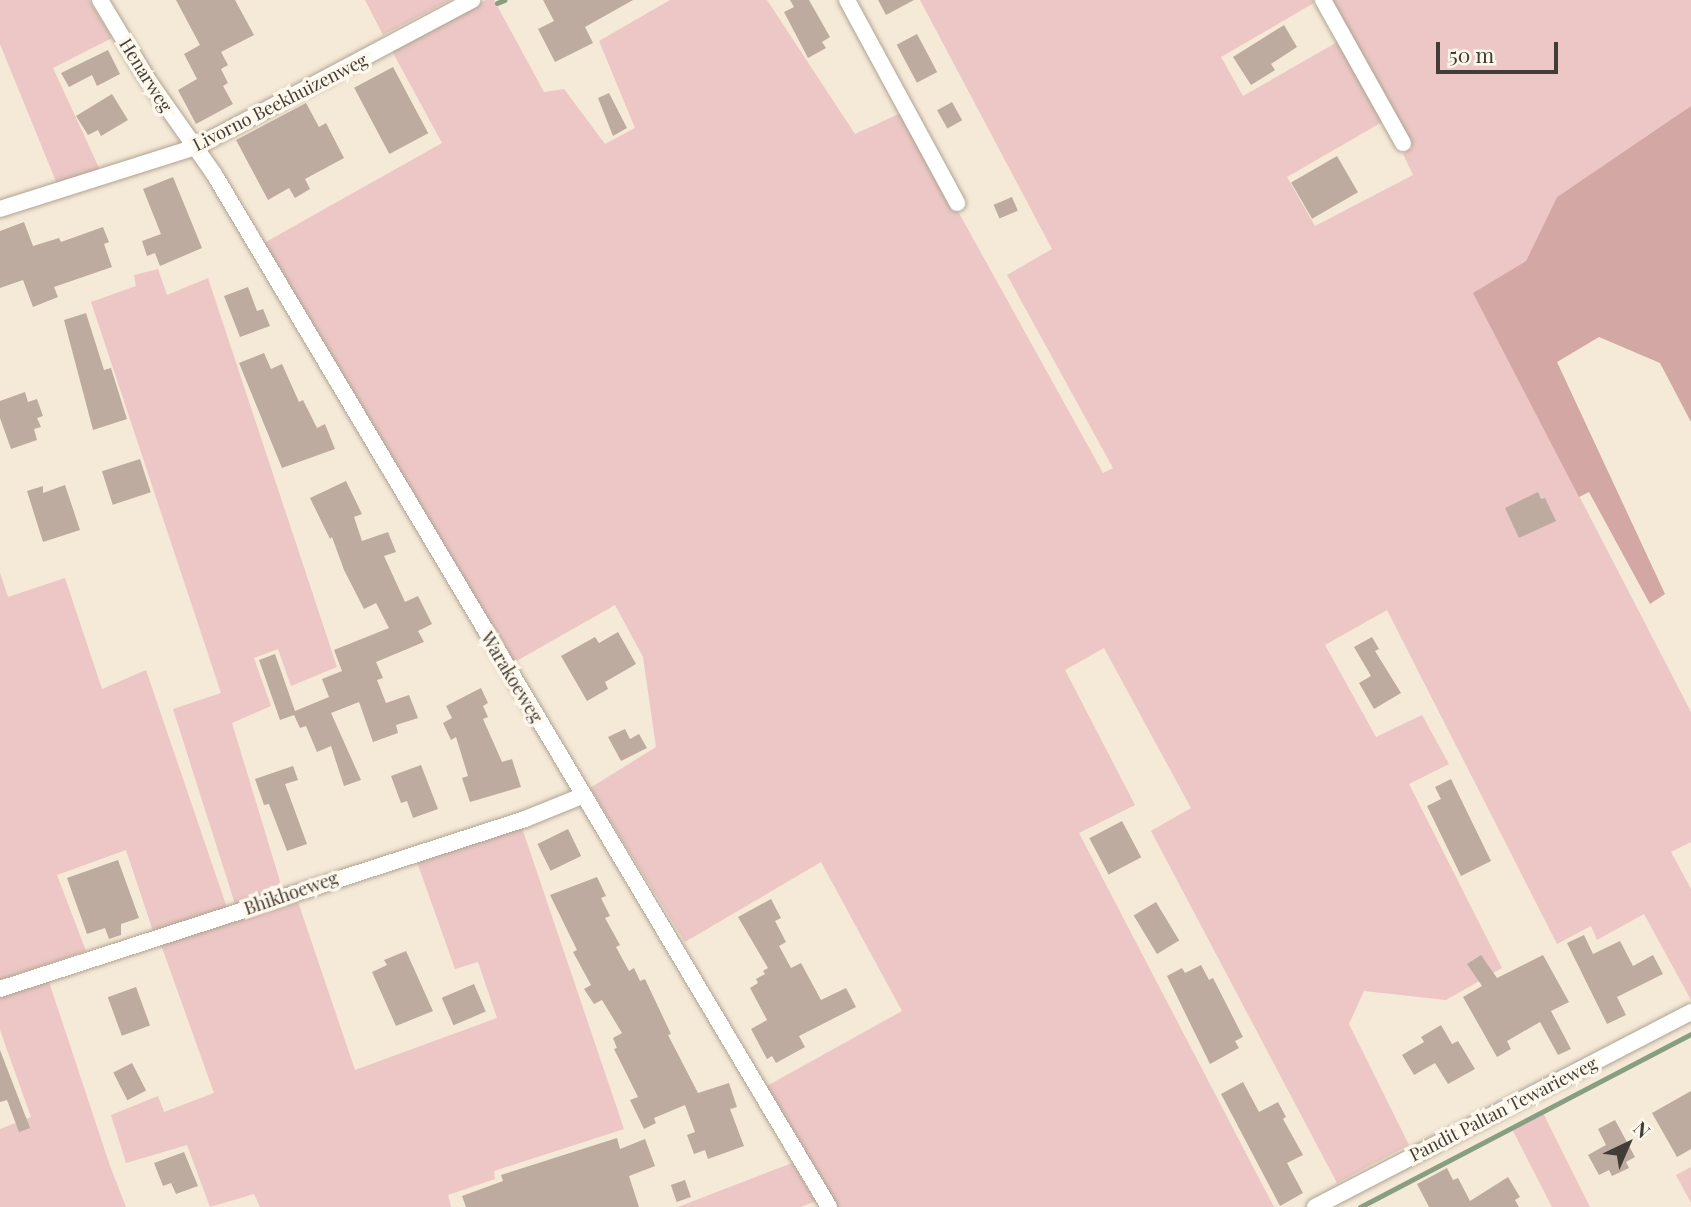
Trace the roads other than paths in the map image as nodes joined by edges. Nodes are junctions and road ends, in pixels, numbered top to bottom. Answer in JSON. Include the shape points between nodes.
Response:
{"nodes":[{"id":1,"x":100,"y":0,"type":"edge"},
{"id":2,"x":472,"y":0,"type":"edge"},
{"id":3,"x":847,"y":0,"type":"edge"},
{"id":4,"x":1323,"y":0,"type":"edge"},
{"id":5,"x":1403,"y":143,"type":"dead end"},
{"id":6,"x":196,"y":147,"type":"junction"},
{"id":7,"x":957,"y":203,"type":"dead end"},
{"id":8,"x":0,"y":209,"type":"edge"},
{"id":9,"x":582,"y":796,"type":"junction"},
{"id":10,"x":0,"y":989,"type":"edge"},
{"id":11,"x":1691,"y":1012,"type":"edge"},
{"id":12,"x":829,"y":1207,"type":"edge"},
{"id":13,"x":1315,"y":1207,"type":"edge"}],
"edges":[{"from":1,"to":6,"type":"street","name":"Henarweg","via":[[148,80]]},
{"from":2,"to":6,"type":"street","name":"Livorno Beekhuizenweg"},
{"from":3,"to":7,"type":"street"},
{"from":4,"to":5,"type":"street"},
{"from":6,"to":8,"type":"street","name":"Livorno Beekhuizenweg"},
{"from":6,"to":9,"type":"street","name":"Warakoeweg"},
{"from":9,"to":10,"type":"street","name":"Bhikhoeweg","via":[[512,823]]},
{"from":9,"to":12,"type":"street","name":"Warakoeweg"},
{"from":11,"to":13,"type":"street","name":"Pandit Paltan Tewarieweg"}]}
